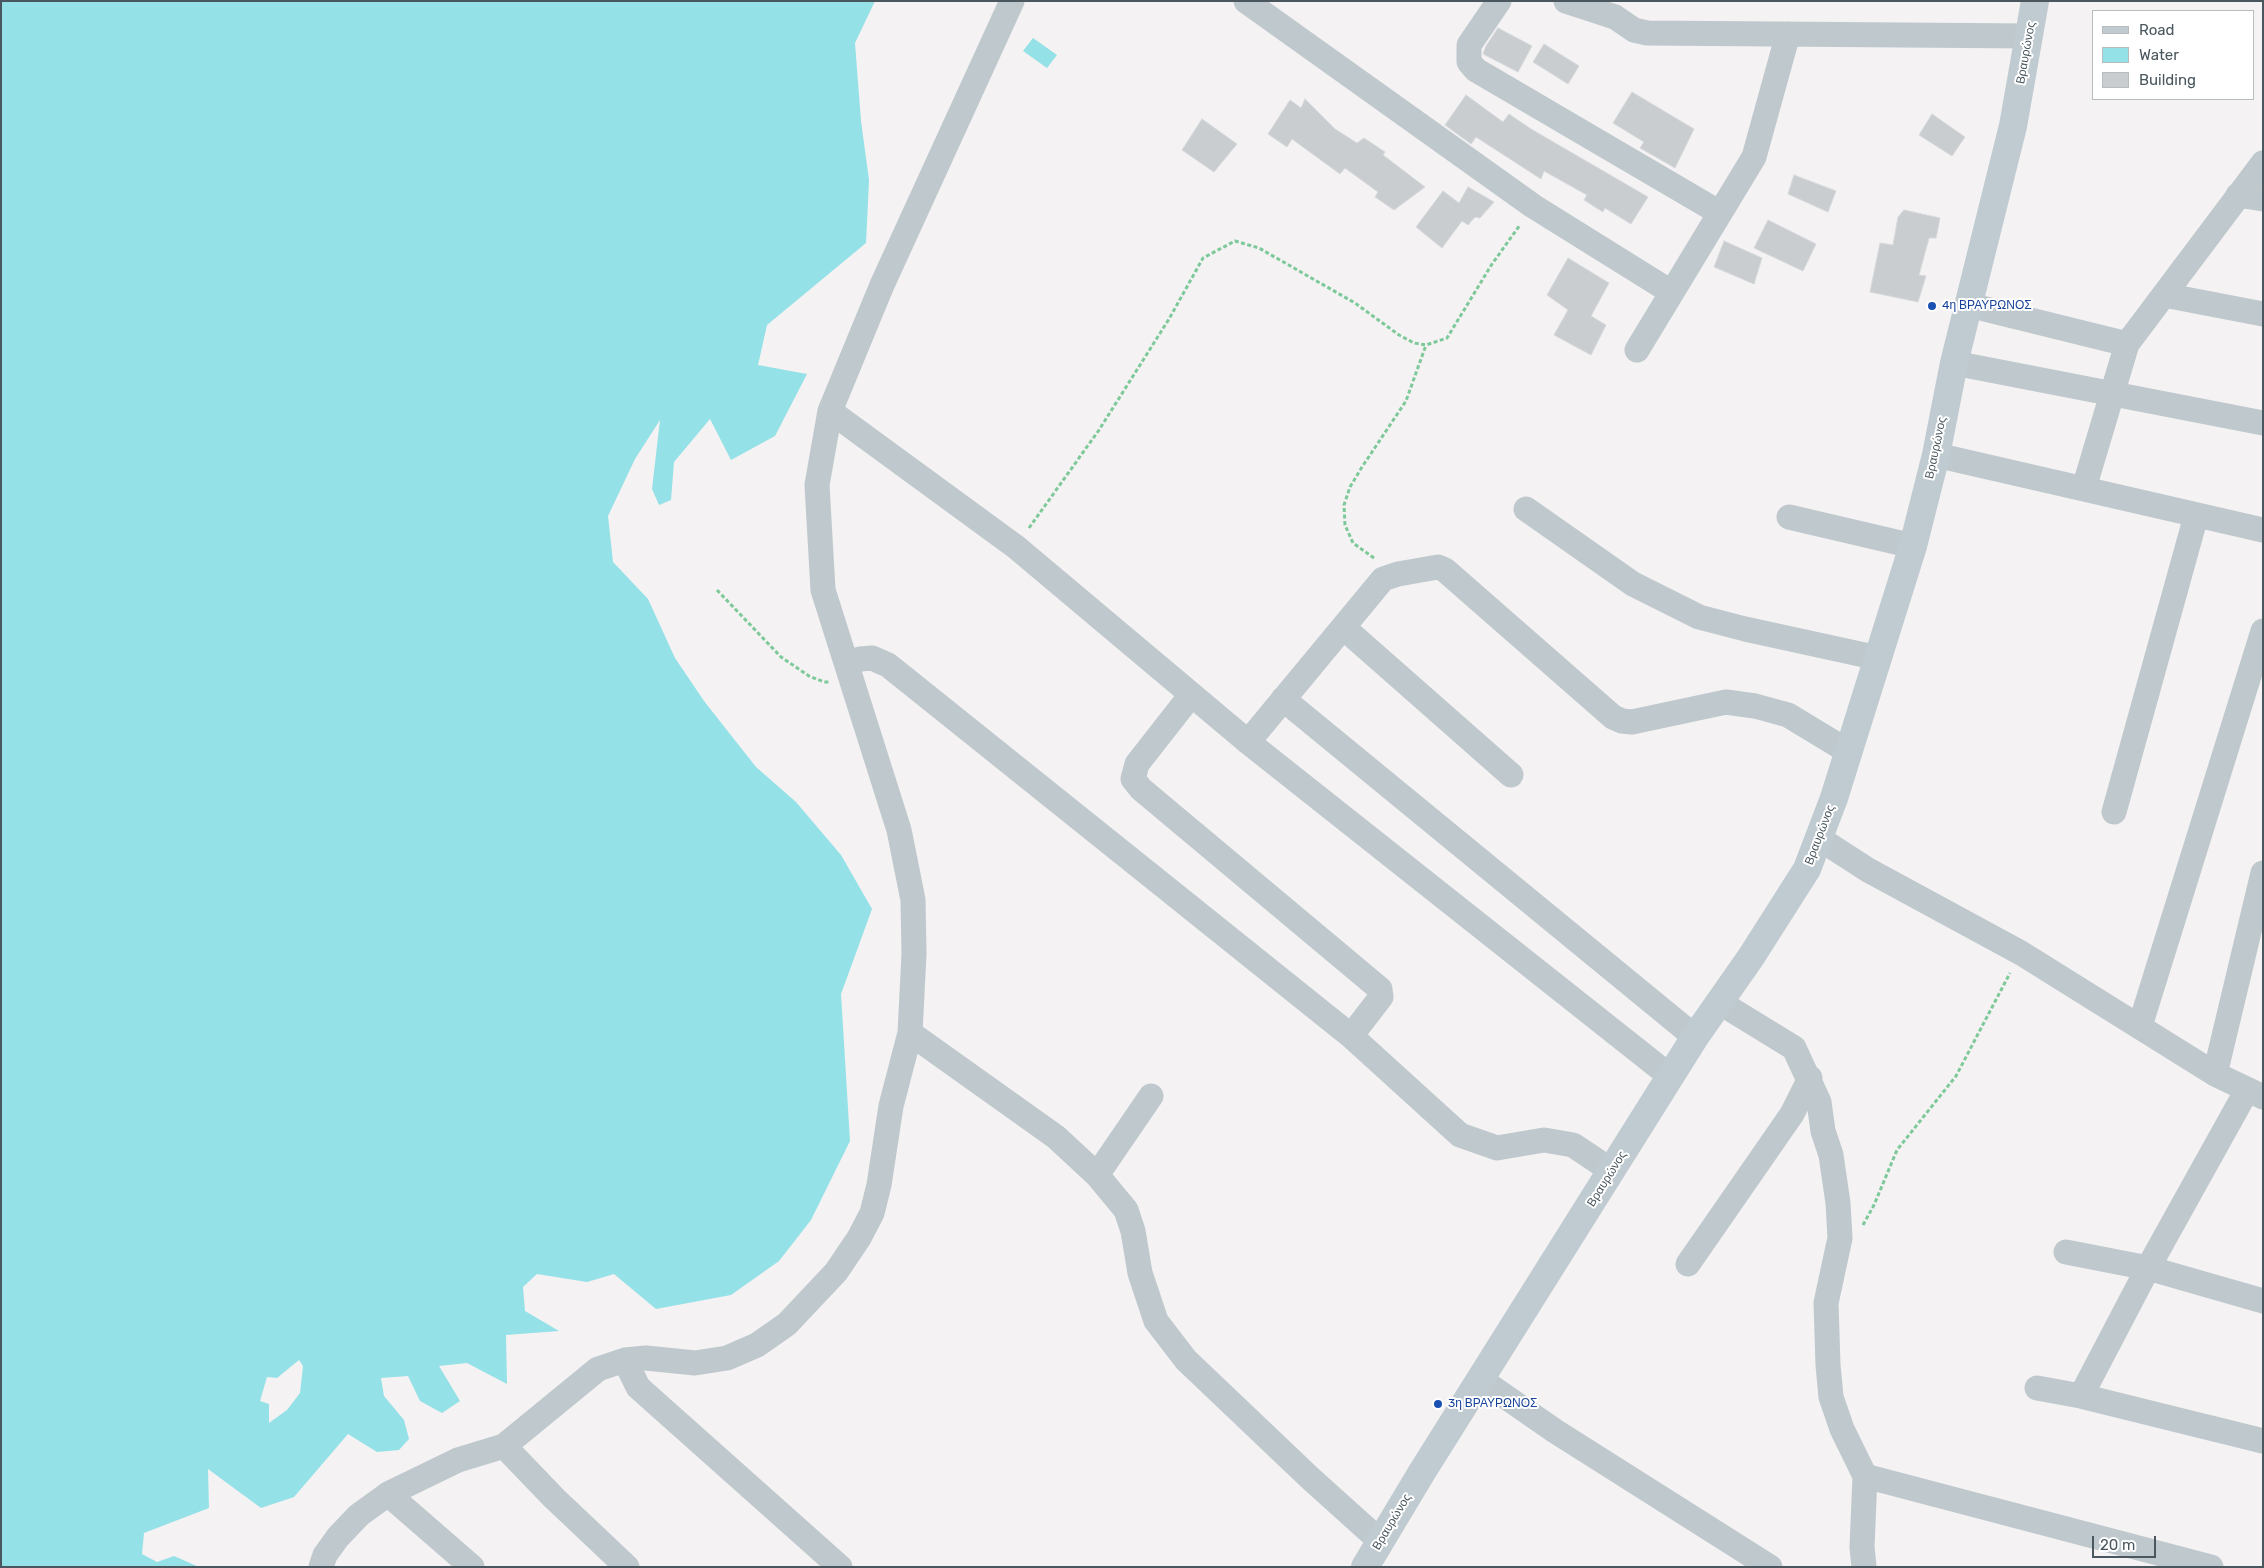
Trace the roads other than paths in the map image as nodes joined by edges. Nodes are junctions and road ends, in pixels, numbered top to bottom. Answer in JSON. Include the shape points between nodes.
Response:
{"nodes":[{"id":1,"x":1012,"y":1,"type":"edge"},
{"id":2,"x":1246,"y":1,"type":"edge"},
{"id":3,"x":1499,"y":1,"type":"edge"},
{"id":4,"x":1566,"y":1,"type":"edge"},
{"id":5,"x":2035,"y":1,"type":"edge"},
{"id":6,"x":1619,"y":9,"type":"edge"},
{"id":7,"x":1788,"y":34,"type":"junction"},
{"id":8,"x":2030,"y":36,"type":"junction"},
{"id":9,"x":2263,"y":163,"type":"edge"},
{"id":10,"x":2238,"y":195,"type":"junction"},
{"id":11,"x":2263,"y":199,"type":"edge"},
{"id":12,"x":1720,"y":213,"type":"junction"},
{"id":13,"x":1671,"y":292,"type":"junction"},
{"id":14,"x":2164,"y":295,"type":"junction"},
{"id":15,"x":1969,"y":305,"type":"junction"},
{"id":16,"x":2263,"y":314,"type":"edge"},
{"id":17,"x":2127,"y":344,"type":"junction"},
{"id":18,"x":1637,"y":350,"type":"dead end"},
{"id":19,"x":1954,"y":363,"type":"junction"},
{"id":20,"x":2112,"y":395,"type":"junction"},
{"id":21,"x":830,"y":412,"type":"junction"},
{"id":22,"x":2263,"y":423,"type":"edge"},
{"id":23,"x":1936,"y":455,"type":"junction"},
{"id":24,"x":2084,"y":488,"type":"junction"},
{"id":25,"x":1526,"y":510,"type":"dead end"},
{"id":26,"x":2196,"y":516,"type":"junction"},
{"id":27,"x":1789,"y":517,"type":"dead end"},
{"id":28,"x":2263,"y":530,"type":"edge"},
{"id":29,"x":1913,"y":546,"type":"junction"},
{"id":30,"x":1344,"y":628,"type":"junction"},
{"id":31,"x":2263,"y":632,"type":"edge"},
{"id":32,"x":1878,"y":658,"type":"junction"},
{"id":33,"x":848,"y":665,"type":"junction"},
{"id":34,"x":1191,"y":695,"type":"junction"},
{"id":35,"x":1283,"y":699,"type":"junction"},
{"id":36,"x":1248,"y":742,"type":"junction"},
{"id":37,"x":1849,"y":752,"type":"junction"},
{"id":38,"x":1511,"y":774,"type":"dead end"},
{"id":39,"x":2114,"y":812,"type":"dead end"},
{"id":40,"x":1820,"y":839,"type":"junction"},
{"id":41,"x":2263,"y":873,"type":"edge"},
{"id":42,"x":1720,"y":1002,"type":"junction"},
{"id":43,"x":2140,"y":1026,"type":"junction"},
{"id":44,"x":910,"y":1033,"type":"junction"},
{"id":45,"x":1351,"y":1036,"type":"junction"},
{"id":46,"x":1695,"y":1037,"type":"junction"},
{"id":47,"x":2215,"y":1074,"type":"junction"},
{"id":48,"x":1672,"y":1077,"type":"junction"},
{"id":49,"x":1810,"y":1078,"type":"junction"},
{"id":50,"x":2255,"y":1093,"type":"edge"},
{"id":51,"x":1151,"y":1096,"type":"dead end"},
{"id":52,"x":1612,"y":1171,"type":"junction"},
{"id":53,"x":1097,"y":1175,"type":"junction"},
{"id":54,"x":2066,"y":1252,"type":"dead end"},
{"id":55,"x":1688,"y":1264,"type":"dead end"},
{"id":56,"x":2148,"y":1268,"type":"junction"},
{"id":57,"x":2262,"y":1298,"type":"edge"},
{"id":58,"x":625,"y":1360,"type":"junction"},
{"id":59,"x":1480,"y":1379,"type":"junction"},
{"id":60,"x":2037,"y":1388,"type":"dead end"},
{"id":61,"x":2081,"y":1396,"type":"junction"},
{"id":62,"x":2263,"y":1441,"type":"edge"},
{"id":63,"x":504,"y":1446,"type":"junction"},
{"id":64,"x":1865,"y":1476,"type":"junction"},
{"id":65,"x":388,"y":1494,"type":"junction"},
{"id":66,"x":1380,"y":1541,"type":"junction"},
{"id":67,"x":2174,"y":1562,"type":"edge"},
{"id":68,"x":321,"y":1567,"type":"edge"},
{"id":69,"x":472,"y":1567,"type":"edge"},
{"id":70,"x":628,"y":1567,"type":"edge"},
{"id":71,"x":840,"y":1567,"type":"edge"},
{"id":72,"x":1365,"y":1567,"type":"edge"},
{"id":73,"x":1770,"y":1567,"type":"edge"},
{"id":74,"x":1864,"y":1567,"type":"edge"},
{"id":75,"x":2212,"y":1567,"type":"edge"}],
"edges":[{"from":1,"to":21,"type":"street","via":[[882,285]]},
{"from":2,"to":13,"type":"street","via":[[1533,206]]},
{"from":3,"to":12,"type":"street","via":[[1469,45],[1468,62],[1476,70]]},
{"from":4,"to":6,"type":"street"},
{"from":5,"to":8,"type":"main road","name":"Βραυρώνος"},
{"from":6,"to":7,"type":"street","via":[[1634,30],[1647,33]]},
{"from":7,"to":8,"type":"street"},
{"from":7,"to":12,"type":"street","via":[[1754,157]]},
{"from":8,"to":15,"type":"main road","name":"Βραυρώνος","via":[[2013,126]]},
{"from":9,"to":10,"type":"street"},
{"from":10,"to":11,"type":"street"},
{"from":10,"to":14,"type":"street"},
{"from":12,"to":13,"type":"street"},
{"from":13,"to":18,"type":"street"},
{"from":14,"to":16,"type":"street"},
{"from":14,"to":17,"type":"street"},
{"from":15,"to":17,"type":"street"},
{"from":15,"to":19,"type":"main road","name":"Βραυρώνος"},
{"from":17,"to":20,"type":"street"},
{"from":19,"to":20,"type":"street"},
{"from":19,"to":23,"type":"main road","name":"Βραυρώνος"},
{"from":20,"to":22,"type":"street"},
{"from":20,"to":24,"type":"street"},
{"from":21,"to":33,"type":"street","via":[[817,485],[823,590]]},
{"from":21,"to":34,"type":"street","via":[[1016,547]]},
{"from":23,"to":24,"type":"street"},
{"from":23,"to":29,"type":"main road","name":"Βραυρώνος"},
{"from":24,"to":26,"type":"street"},
{"from":25,"to":32,"type":"street","via":[[1634,584],[1700,617]]},
{"from":26,"to":28,"type":"street"},
{"from":26,"to":39,"type":"street"},
{"from":27,"to":29,"type":"street"},
{"from":29,"to":32,"type":"main road","name":"Βραυρώνος"},
{"from":30,"to":35,"type":"street"},
{"from":30,"to":37,"type":"street","via":[[1383,579],[1438,567],[1446,570],[1613,717],[1632,722],[1726,702],[1755,706],[1788,715]]},
{"from":30,"to":38,"type":"street"},
{"from":31,"to":43,"type":"street"},
{"from":32,"to":37,"type":"main road","name":"Βραυρώνος"},
{"from":33,"to":44,"type":"street","via":[[899,830],[913,900]]},
{"from":33,"to":45,"type":"street","via":[[872,658],[888,665]]},
{"from":34,"to":36,"type":"street"},
{"from":34,"to":45,"type":"street","via":[[1137,764],[1133,779],[1380,989],[1381,997]]},
{"from":35,"to":36,"type":"street"},
{"from":35,"to":46,"type":"street"},
{"from":36,"to":48,"type":"street"},
{"from":37,"to":40,"type":"main road","name":"Βραυρώνος"},
{"from":40,"to":42,"type":"main road","name":"Βραυρώνος","via":[[1807,870]]},
{"from":40,"to":43,"type":"street","via":[[1868,870],[2021,953]]},
{"from":41,"to":47,"type":"street"},
{"from":42,"to":46,"type":"main road","name":"Βραυρώνος"},
{"from":42,"to":49,"type":"street","via":[[1794,1048]]},
{"from":43,"to":47,"type":"street"},
{"from":44,"to":53,"type":"street","via":[[1056,1137]]},
{"from":44,"to":58,"type":"street","via":[[892,1106],[872,1213],[859,1238],[830,1278],[787,1324],[757,1345],[727,1358],[695,1363],[646,1358]]},
{"from":45,"to":52,"type":"street","via":[[1460,1135],[1497,1148],[1544,1140],[1573,1145]]},
{"from":46,"to":48,"type":"main road","name":"Βραυρώνος"},
{"from":47,"to":50,"type":"street"},
{"from":48,"to":52,"type":"main road","name":"Βραυρώνος"},
{"from":49,"to":55,"type":"street","via":[[1792,1114]]},
{"from":49,"to":64,"type":"street","via":[[1831,1155],[1838,1203],[1840,1238],[1826,1304],[1831,1397],[1842,1429]]},
{"from":50,"to":56,"type":"street"},
{"from":51,"to":53,"type":"street"},
{"from":52,"to":59,"type":"main road","name":"Βραυρώνος"},
{"from":53,"to":66,"type":"street","via":[[1126,1210],[1140,1273],[1156,1321],[1186,1360]]},
{"from":54,"to":56,"type":"street"},
{"from":56,"to":57,"type":"street"},
{"from":56,"to":61,"type":"street"},
{"from":58,"to":63,"type":"street","via":[[598,1369]]},
{"from":58,"to":71,"type":"street","via":[[638,1386],[648,1396]]},
{"from":59,"to":66,"type":"main road","name":"Βραυρώνος"},
{"from":59,"to":73,"type":"street","via":[[1555,1431]]},
{"from":60,"to":61,"type":"street"},
{"from":61,"to":62,"type":"street"},
{"from":63,"to":65,"type":"street","via":[[458,1460]]},
{"from":63,"to":70,"type":"street"},
{"from":64,"to":67,"type":"street"},
{"from":64,"to":74,"type":"street"},
{"from":65,"to":68,"type":"street","via":[[359,1515],[338,1537]]},
{"from":65,"to":69,"type":"street"},
{"from":66,"to":72,"type":"main road","name":"Βραυρώνος"},
{"from":67,"to":75,"type":"street"}]}
